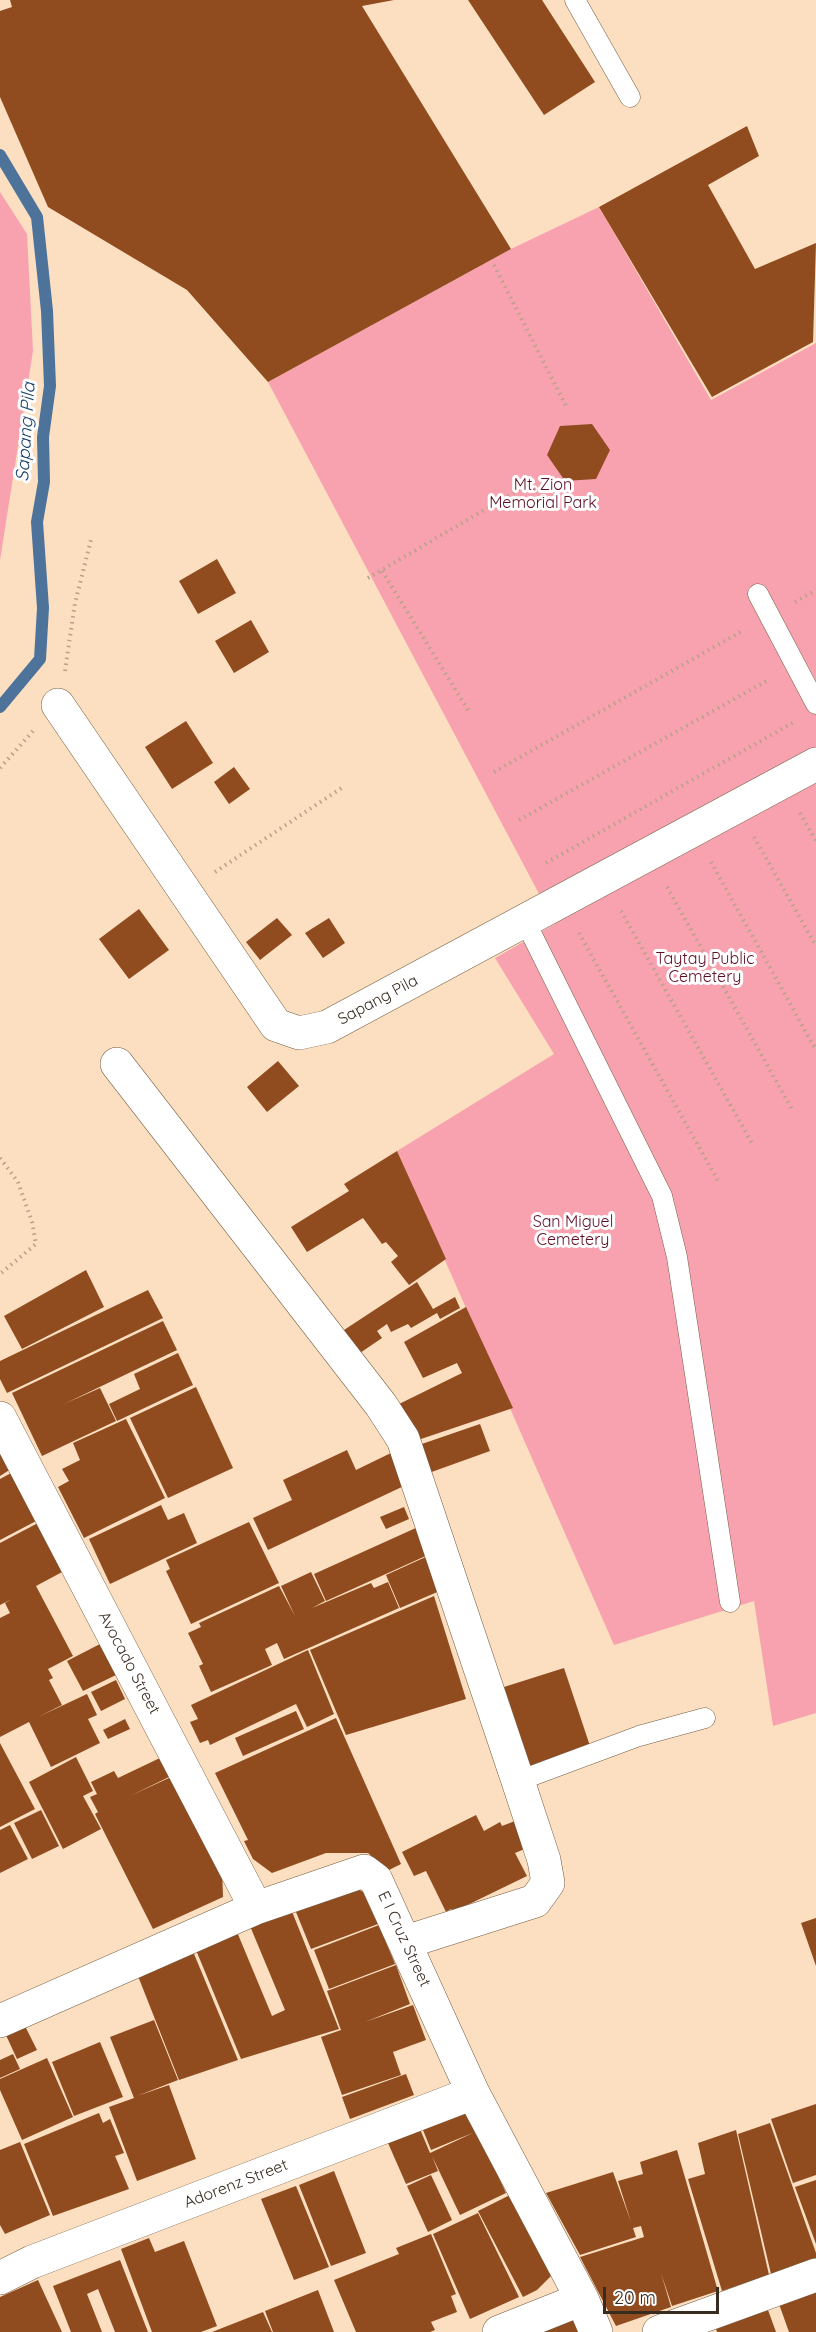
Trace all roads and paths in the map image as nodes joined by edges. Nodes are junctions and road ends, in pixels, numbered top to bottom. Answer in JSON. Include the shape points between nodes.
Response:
{"nodes":[{"id":1,"x":575,"y":0,"type":"edge"},
{"id":2,"x":630,"y":97,"type":"dead end"},
{"id":3,"x":494,"y":265,"type":"dead end"},
{"id":4,"x":567,"y":408,"type":"dead end"},
{"id":5,"x":532,"y":482,"type":"dead end"},
{"id":6,"x":90,"y":540,"type":"dead end"},
{"id":7,"x":382,"y":571,"type":"junction"},
{"id":8,"x":368,"y":578,"type":"dead end"},
{"id":9,"x":816,"y":590,"type":"edge"},
{"id":10,"x":758,"y":594,"type":"dead end"},
{"id":11,"x":770,"y":616,"type":"junction"},
{"id":12,"x":796,"y":665,"type":"junction"},
{"id":13,"x":816,"y":704,"type":"edge"},
{"id":14,"x":58,"y":705,"type":"junction"},
{"id":15,"x":470,"y":713,"type":"dead end"},
{"id":16,"x":795,"y":722,"type":"dead end"},
{"id":17,"x":816,"y":764,"type":"edge"},
{"id":18,"x":0,"y":768,"type":"edge"},
{"id":19,"x":494,"y":772,"type":"dead end"},
{"id":20,"x":344,"y":787,"type":"dead end"},
{"id":21,"x":737,"y":806,"type":"junction"},
{"id":22,"x":519,"y":820,"type":"dead end"},
{"id":23,"x":693,"y":830,"type":"junction"},
{"id":24,"x":648,"y":854,"type":"junction"},
{"id":25,"x":546,"y":863,"type":"dead end"},
{"id":26,"x":603,"y":879,"type":"junction"},
{"id":27,"x":184,"y":893,"type":"junction"},
{"id":28,"x":561,"y":901,"type":"junction"},
{"id":29,"x":525,"y":921,"type":"junction"},
{"id":30,"x":816,"y":946,"type":"edge"},
{"id":31,"x":816,"y":1050,"type":"edge"},
{"id":32,"x":117,"y":1064,"type":"dead end"},
{"id":33,"x":793,"y":1111,"type":"dead end"},
{"id":34,"x":753,"y":1145,"type":"dead end"},
{"id":35,"x":0,"y":1158,"type":"edge"},
{"id":36,"x":718,"y":1181,"type":"dead end"},
{"id":37,"x":0,"y":1274,"type":"edge"},
{"id":38,"x":0,"y":1418,"type":"edge"},
{"id":39,"x":730,"y":1602,"type":"dead end"},
{"id":40,"x":705,"y":1718,"type":"dead end"},
{"id":41,"x":518,"y":1781,"type":"junction"},
{"id":42,"x":256,"y":1908,"type":"junction"},
{"id":43,"x":406,"y":1942,"type":"junction"},
{"id":44,"x":0,"y":2021,"type":"edge"},
{"id":45,"x":473,"y":2093,"type":"junction"},
{"id":46,"x":816,"y":2275,"type":"edge"},
{"id":47,"x":0,"y":2278,"type":"edge"},
{"id":48,"x":582,"y":2299,"type":"junction"},
{"id":49,"x":499,"y":2332,"type":"edge"},
{"id":50,"x":596,"y":2332,"type":"edge"},
{"id":51,"x":658,"y":2332,"type":"edge"}],
"edges":[{"from":1,"to":2,"type":"lane"},
{"from":3,"to":4,"type":"path"},
{"from":5,"to":7,"type":"path"},
{"from":6,"to":14,"type":"path"},
{"from":7,"to":8,"type":"path"},
{"from":7,"to":15,"type":"path"},
{"from":9,"to":11,"type":"path"},
{"from":10,"to":11,"type":"lane"},
{"from":11,"to":12,"type":"lane"},
{"from":11,"to":19,"type":"path"},
{"from":12,"to":13,"type":"lane"},
{"from":12,"to":22,"type":"path"},
{"from":14,"to":18,"type":"path"},
{"from":14,"to":27,"type":"street","name":"Sapang Pila"},
{"from":16,"to":25,"type":"path"},
{"from":17,"to":21,"type":"street","name":"Sapang Pila"},
{"from":20,"to":27,"type":"path"},
{"from":21,"to":23,"type":"street","name":"Sapang Pila"},
{"from":21,"to":30,"type":"path"},
{"from":23,"to":24,"type":"street","name":"Sapang Pila"},
{"from":23,"to":31,"type":"path"},
{"from":24,"to":26,"type":"street","name":"Sapang Pila"},
{"from":24,"to":33,"type":"path"},
{"from":26,"to":28,"type":"street","name":"Sapang Pila"},
{"from":26,"to":34,"type":"path"},
{"from":27,"to":29,"type":"street","name":"Sapang Pila","via":[[276,1025],[299,1033],[327,1027]]},
{"from":28,"to":29,"type":"street","name":"Sapang Pila"},
{"from":28,"to":36,"type":"path"},
{"from":29,"to":39,"type":"lane","via":[[662,1196],[677,1257]]},
{"from":32,"to":41,"type":"street","via":[[381,1405],[403,1440]]},
{"from":35,"to":37,"type":"path","via":[[18,1182],[36,1244]]},
{"from":38,"to":42,"type":"street","name":"Avocado Street"},
{"from":40,"to":41,"type":"lane","via":[[639,1736]]},
{"from":41,"to":43,"type":"street","via":[[548,1883],[535,1901]]},
{"from":42,"to":43,"type":"street","name":"E I Cruz Street","via":[[364,1871],[376,1880]]},
{"from":42,"to":44,"type":"street","name":"E I Cruz Street"},
{"from":43,"to":45,"type":"street","name":"E I Cruz Street"},
{"from":45,"to":47,"type":"street","name":"Adorenz Street","via":[[32,2262]]},
{"from":45,"to":48,"type":"street","name":"E I Cruz Street"},
{"from":46,"to":51,"type":"street"},
{"from":48,"to":49,"type":"street"},
{"from":48,"to":50,"type":"street","name":"E I Cruz Street"}]}
